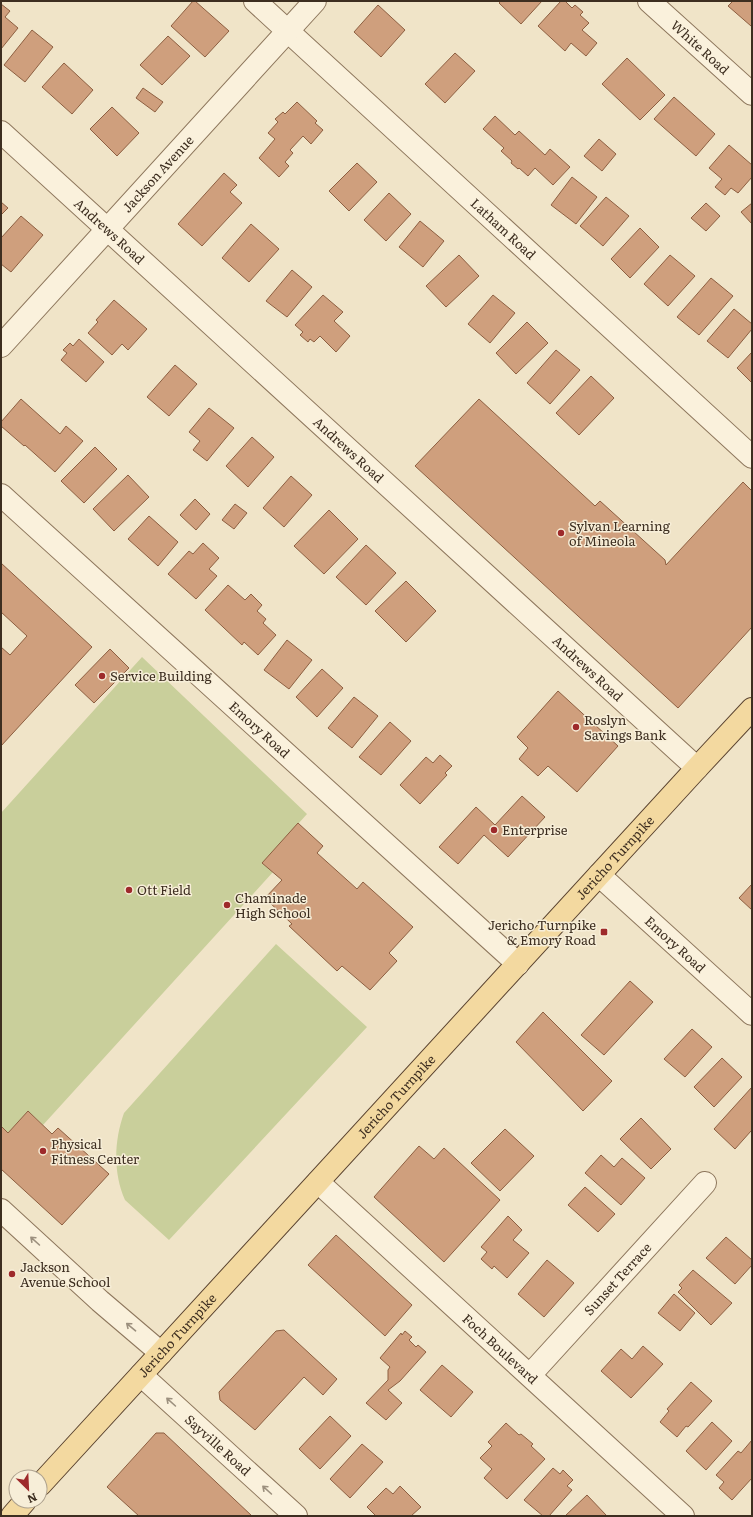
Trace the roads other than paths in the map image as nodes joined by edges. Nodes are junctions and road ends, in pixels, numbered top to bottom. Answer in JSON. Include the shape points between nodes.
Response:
{"nodes":[{"id":1,"x":255,"y":1,"type":"edge"},
{"id":2,"x":315,"y":1,"type":"edge"},
{"id":3,"x":649,"y":1,"type":"edge"},
{"id":4,"x":288,"y":31,"type":"junction"},
{"id":5,"x":752,"y":94,"type":"edge"},
{"id":6,"x":1,"y":132,"type":"edge"},
{"id":7,"x":107,"y":229,"type":"junction"},
{"id":8,"x":1,"y":346,"type":"edge"},
{"id":9,"x":752,"y":457,"type":"edge"},
{"id":10,"x":1,"y":495,"type":"edge"},
{"id":11,"x":752,"y":709,"type":"edge"},
{"id":12,"x":697,"y":768,"type":"junction"},
{"id":13,"x":599,"y":874,"type":"junction"},
{"id":14,"x":518,"y":964,"type":"junction"},
{"id":15,"x":752,"y":1014,"type":"edge"},
{"id":16,"x":318,"y":1182,"type":"junction"},
{"id":17,"x":705,"y":1183,"type":"dead end"},
{"id":18,"x":1,"y":1210,"type":"edge"},
{"id":19,"x":161,"y":1353,"type":"junction"},
{"id":20,"x":141,"y":1375,"type":"junction"},
{"id":21,"x":530,"y":1375,"type":"junction"},
{"id":22,"x":48,"y":1476,"type":"edge"},
{"id":23,"x":296,"y":1516,"type":"edge"},
{"id":24,"x":683,"y":1516,"type":"edge"}],
"edges":[{"from":1,"to":4,"type":"street","name":"Latham Road"},
{"from":2,"to":4,"type":"street","name":"Jackson Avenue"},
{"from":3,"to":5,"type":"street","name":"White Road"},
{"from":4,"to":7,"type":"street","name":"Jackson Avenue"},
{"from":4,"to":9,"type":"street","name":"Latham Road"},
{"from":6,"to":7,"type":"street","name":"Andrews Road"},
{"from":7,"to":8,"type":"street","name":"Jackson Avenue"},
{"from":7,"to":12,"type":"street","name":"Andrews Road"},
{"from":10,"to":14,"type":"street","name":"Emory Road"},
{"from":11,"to":12,"type":"main road","name":"Jericho Turnpike"},
{"from":12,"to":13,"type":"main road","name":"Jericho Turnpike"},
{"from":13,"to":14,"type":"main road","name":"Jericho Turnpike"},
{"from":13,"to":15,"type":"street","name":"Emory Road"},
{"from":14,"to":16,"type":"main road","name":"Jericho Turnpike"},
{"from":16,"to":19,"type":"main road","name":"Jericho Turnpike"},
{"from":16,"to":21,"type":"street","name":"Foch Boulevard"},
{"from":17,"to":21,"type":"street","name":"Sunset Terrace"},
{"from":19,"to":18,"type":"street","one_way":true},
{"from":19,"to":20,"type":"main road","name":"Jericho Turnpike"},
{"from":20,"to":22,"type":"main road","name":"Jericho Turnpike"},
{"from":23,"to":20,"type":"street","name":"Sayville Road","one_way":true},
{"from":21,"to":24,"type":"street","name":"Foch Boulevard"}]}
